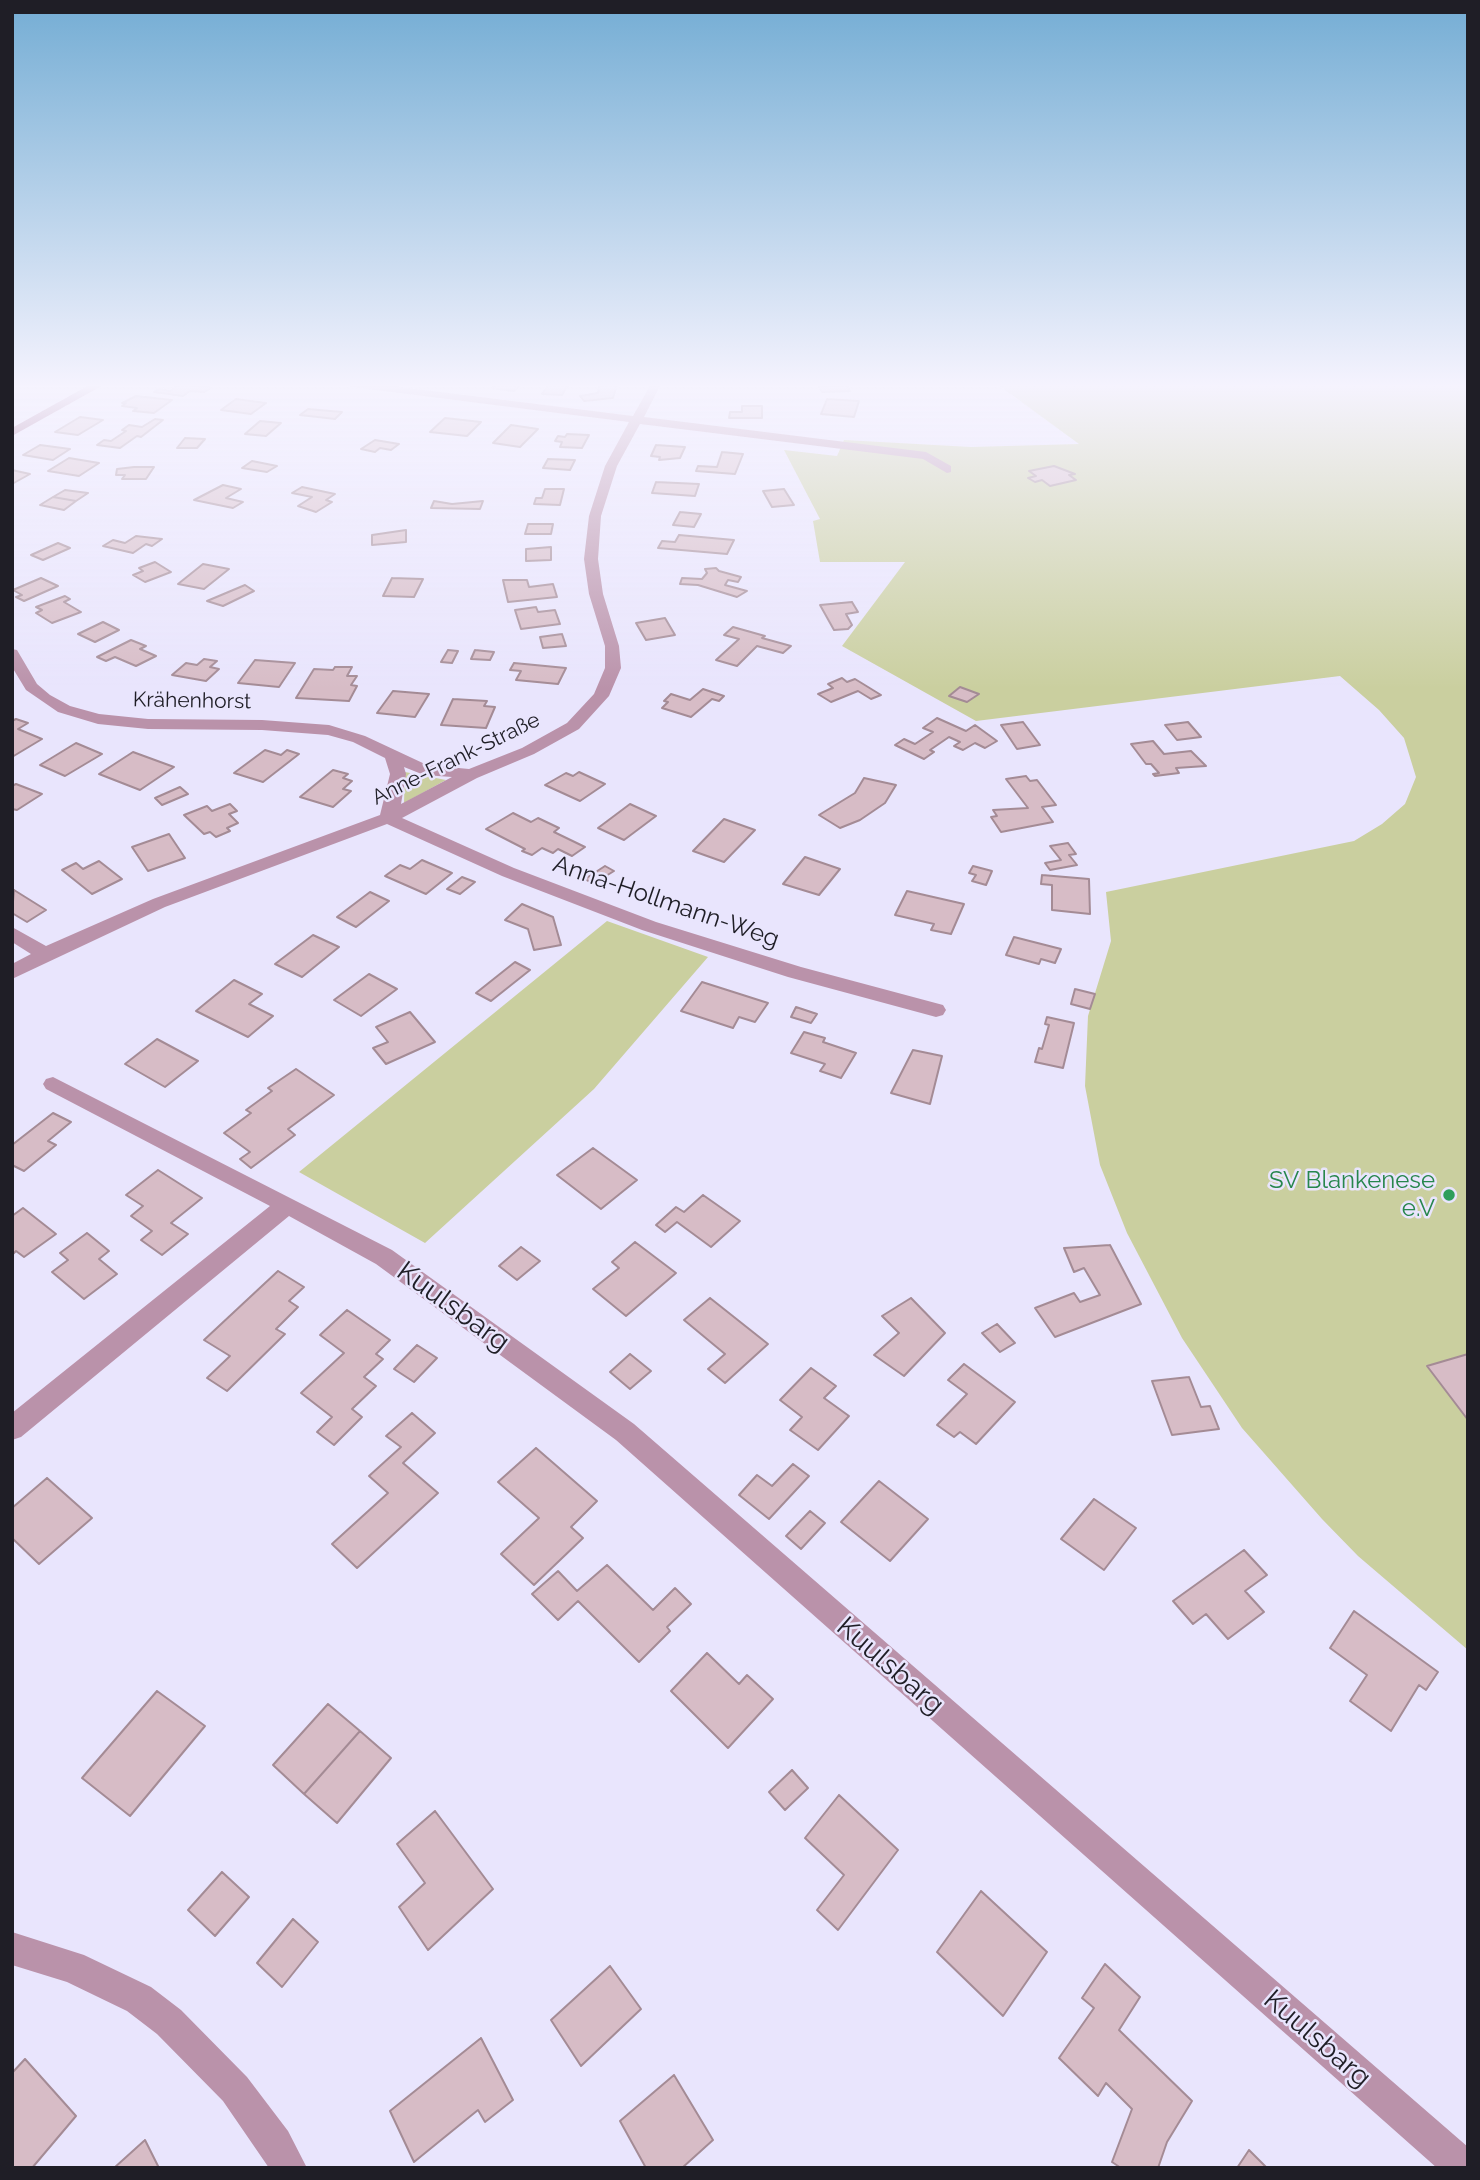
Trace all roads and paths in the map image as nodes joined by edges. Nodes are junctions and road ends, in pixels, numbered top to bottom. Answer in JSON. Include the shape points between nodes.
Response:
{"nodes":[{"id":1,"x":603,"y":486,"type":"edge"},
{"id":2,"x":12,"y":653,"type":"edge"},
{"id":3,"x":393,"y":757,"type":"junction"},
{"id":4,"x":471,"y":774,"type":"junction"},
{"id":5,"x":388,"y":818,"type":"junction"},
{"id":6,"x":12,"y":933,"type":"edge"},
{"id":7,"x":45,"y":954,"type":"junction"},
{"id":8,"x":12,"y":973,"type":"edge"},
{"id":9,"x":936,"y":1010,"type":"dead end"},
{"id":10,"x":53,"y":1084,"type":"dead end"},
{"id":11,"x":287,"y":1205,"type":"junction"},
{"id":12,"x":12,"y":1429,"type":"edge"},
{"id":13,"x":12,"y":1948,"type":"edge"},
{"id":14,"x":289,"y":2168,"type":"edge"},
{"id":15,"x":1464,"y":2168,"type":"edge"}],
"edges":[{"from":1,"to":4,"type":"street","name":"Anne-Frank-Straße","via":[[591,543],[594,582],[612,646],[610,681],[587,712],[563,732]]},
{"from":2,"to":3,"type":"street","name":"Krähenhorst","via":[[30,687],[64,709],[98,719],[329,730]]},
{"from":3,"to":4,"type":"street","name":"Krähenhorst","via":[[424,769]]},
{"from":3,"to":5,"type":"street","via":[[398,774]]},
{"from":4,"to":5,"type":"street","name":"Anne-Frank-Straße"},
{"from":5,"to":7,"type":"street","name":"Anne-Frank-Straße","via":[[159,903]]},
{"from":5,"to":9,"type":"street","name":"Anna-Hollmann-Weg","via":[[508,872],[649,926]]},
{"from":6,"to":7,"type":"street"},
{"from":7,"to":8,"type":"street","name":"Anne-Frank-Straße"},
{"from":10,"to":11,"type":"street","name":"Kuulsbarg"},
{"from":11,"to":12,"type":"street"},
{"from":11,"to":15,"type":"street","name":"Kuulsbarg","via":[[384,1257],[625,1432]]},
{"from":13,"to":14,"type":"street","via":[[72,1967],[139,1999],[198,2049],[235,2089]]}]}
